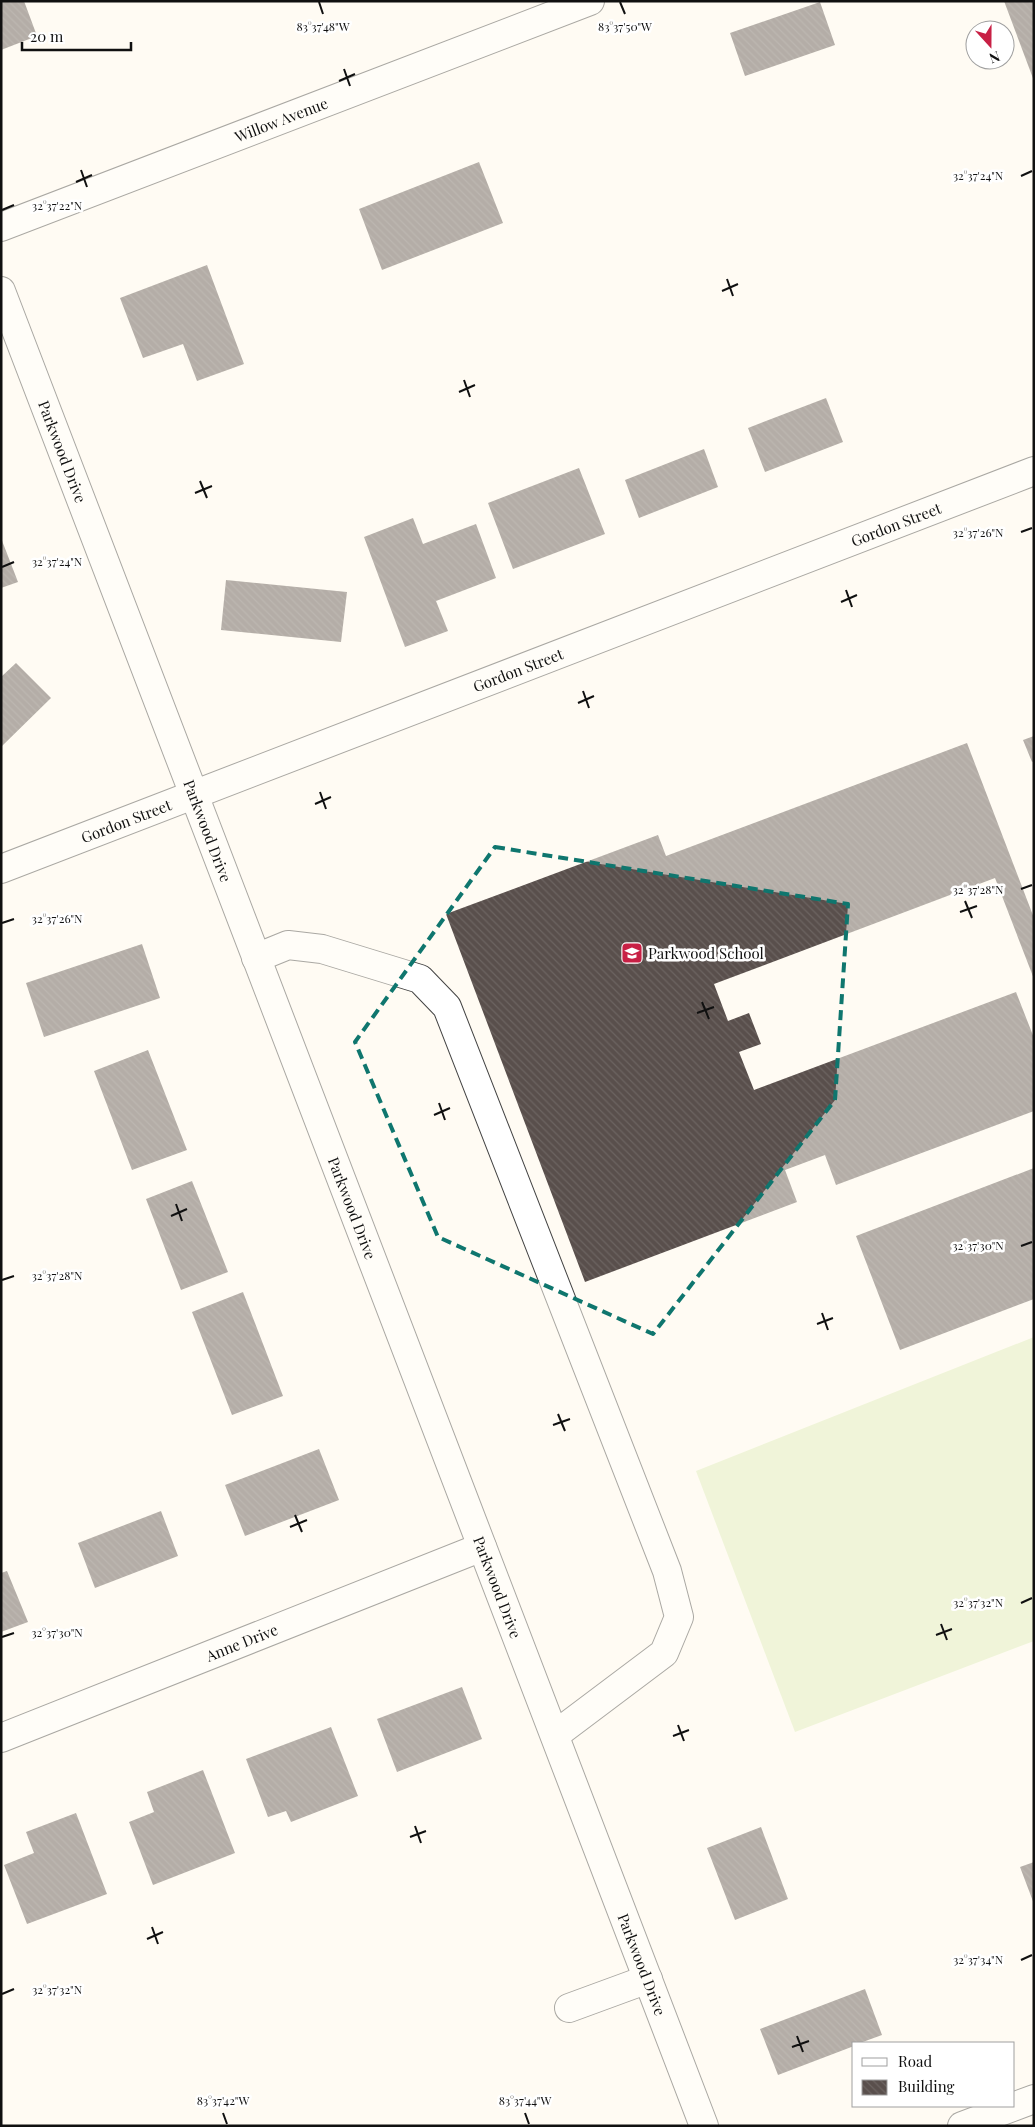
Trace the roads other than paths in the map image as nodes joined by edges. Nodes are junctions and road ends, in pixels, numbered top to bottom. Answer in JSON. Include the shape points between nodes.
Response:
{"nodes":[{"id":1,"x":590,"y":1,"type":"edge"},
{"id":2,"x":1,"y":227,"type":"edge"},
{"id":3,"x":1,"y":290,"type":"edge"},
{"id":4,"x":1034,"y":471,"type":"edge"},
{"id":5,"x":194,"y":795,"type":"junction"},
{"id":6,"x":1,"y":869,"type":"edge"},
{"id":7,"x":256,"y":958,"type":"junction"},
{"id":8,"x":482,"y":1546,"type":"junction"},
{"id":9,"x":555,"y":1735,"type":"junction"},
{"id":10,"x":1,"y":1738,"type":"edge"},
{"id":11,"x":648,"y":1979,"type":"junction"},
{"id":12,"x":570,"y":2008,"type":"dead end"},
{"id":13,"x":1034,"y":2099,"type":"edge"},
{"id":14,"x":1015,"y":2106,"type":"edge"},
{"id":15,"x":1013,"y":2107,"type":"edge"},
{"id":16,"x":704,"y":2126,"type":"edge"},
{"id":17,"x":962,"y":2126,"type":"edge"}],
"edges":[{"from":1,"to":2,"type":"street","name":"Willow Avenue"},
{"from":3,"to":5,"type":"street","name":"Parkwood Drive"},
{"from":4,"to":5,"type":"street","name":"Gordon Street"},
{"from":5,"to":6,"type":"street","name":"Gordon Street"},
{"from":5,"to":7,"type":"street","name":"Parkwood Drive"},
{"from":7,"to":8,"type":"street","name":"Parkwood Drive"},
{"from":7,"to":9,"type":"street","via":[[288,946],[322,949],[420,979],[447,1007],[667,1571],[678,1617],[664,1653]]},
{"from":8,"to":9,"type":"street","name":"Parkwood Drive"},
{"from":8,"to":10,"type":"street","name":"Anne Drive"},
{"from":9,"to":11,"type":"street","name":"Parkwood Drive"},
{"from":11,"to":12,"type":"street"},
{"from":11,"to":16,"type":"street","name":"Parkwood Drive"},
{"from":13,"to":14,"type":"street"},
{"from":15,"to":17,"type":"street"}]}
